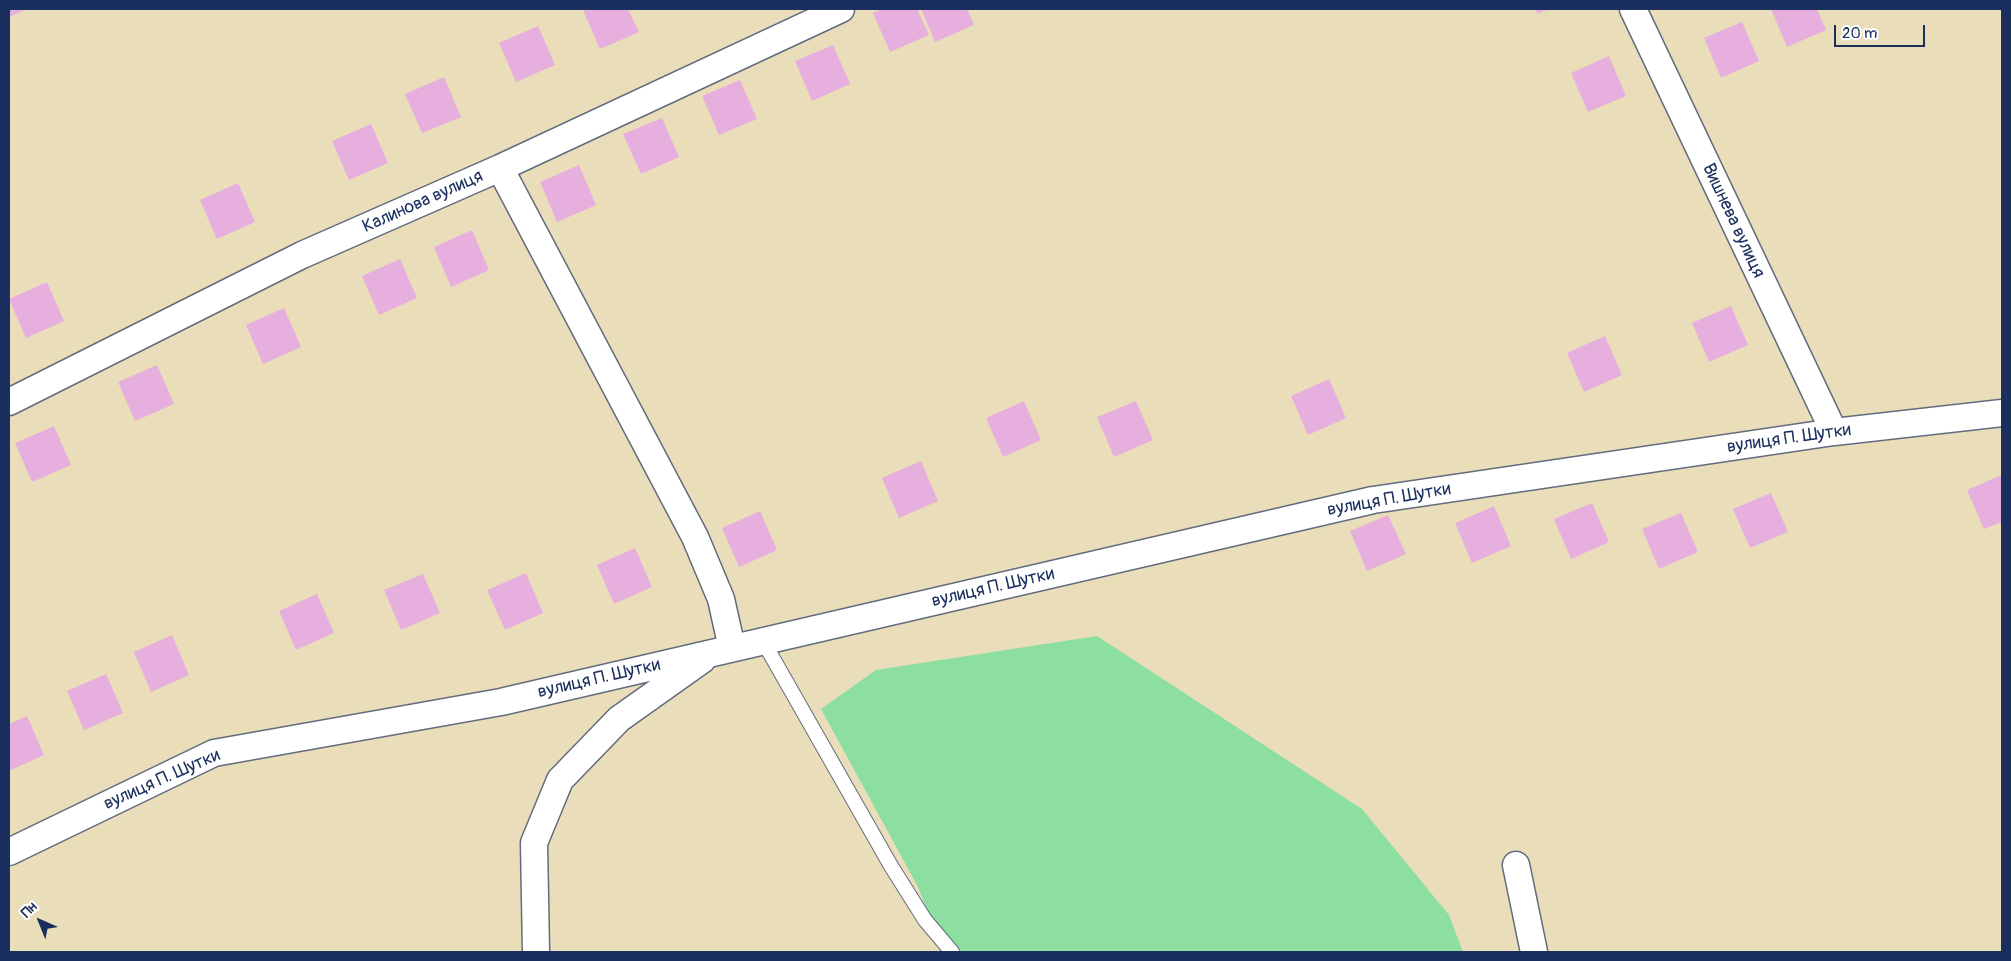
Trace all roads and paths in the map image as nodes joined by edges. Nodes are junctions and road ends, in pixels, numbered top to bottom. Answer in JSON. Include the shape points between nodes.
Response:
{"nodes":[{"id":1,"x":841,"y":9,"type":"edge"},
{"id":2,"x":1641,"y":12,"type":"edge"},
{"id":3,"x":500,"y":168,"type":"junction"},
{"id":4,"x":9,"y":402,"type":"edge"},
{"id":5,"x":2002,"y":413,"type":"edge"},
{"id":6,"x":1834,"y":432,"type":"junction"},
{"id":7,"x":763,"y":641,"type":"junction"},
{"id":8,"x":722,"y":651,"type":"junction"},
{"id":9,"x":9,"y":852,"type":"edge"},
{"id":10,"x":1516,"y":864,"type":"dead end"},
{"id":11,"x":536,"y":952,"type":"edge"},
{"id":12,"x":952,"y":952,"type":"edge"},
{"id":13,"x":1534,"y":952,"type":"edge"}],
"edges":[{"from":1,"to":3,"type":"street","name":"Калинова вулиця"},
{"from":2,"to":6,"type":"street","name":"Вишнева вулиця"},
{"from":3,"to":4,"type":"street","name":"Калинова вулиця","via":[[302,255]]},
{"from":3,"to":8,"type":"street","via":[[694,537],[720,599]]},
{"from":5,"to":6,"type":"street","name":"вулиця П. Шутки"},
{"from":6,"to":7,"type":"street","name":"вулиця П. Шутки","via":[[1373,500]]},
{"from":7,"to":8,"type":"street","name":"вулиця П. Шутки"},
{"from":7,"to":12,"type":"lane","via":[[892,866],[925,920]]},
{"from":8,"to":9,"type":"street","name":"вулиця П. Шутки","via":[[501,702],[214,753]]},
{"from":8,"to":11,"type":"street","via":[[619,720],[560,780],[534,843]]},
{"from":10,"to":13,"type":"street"}]}
